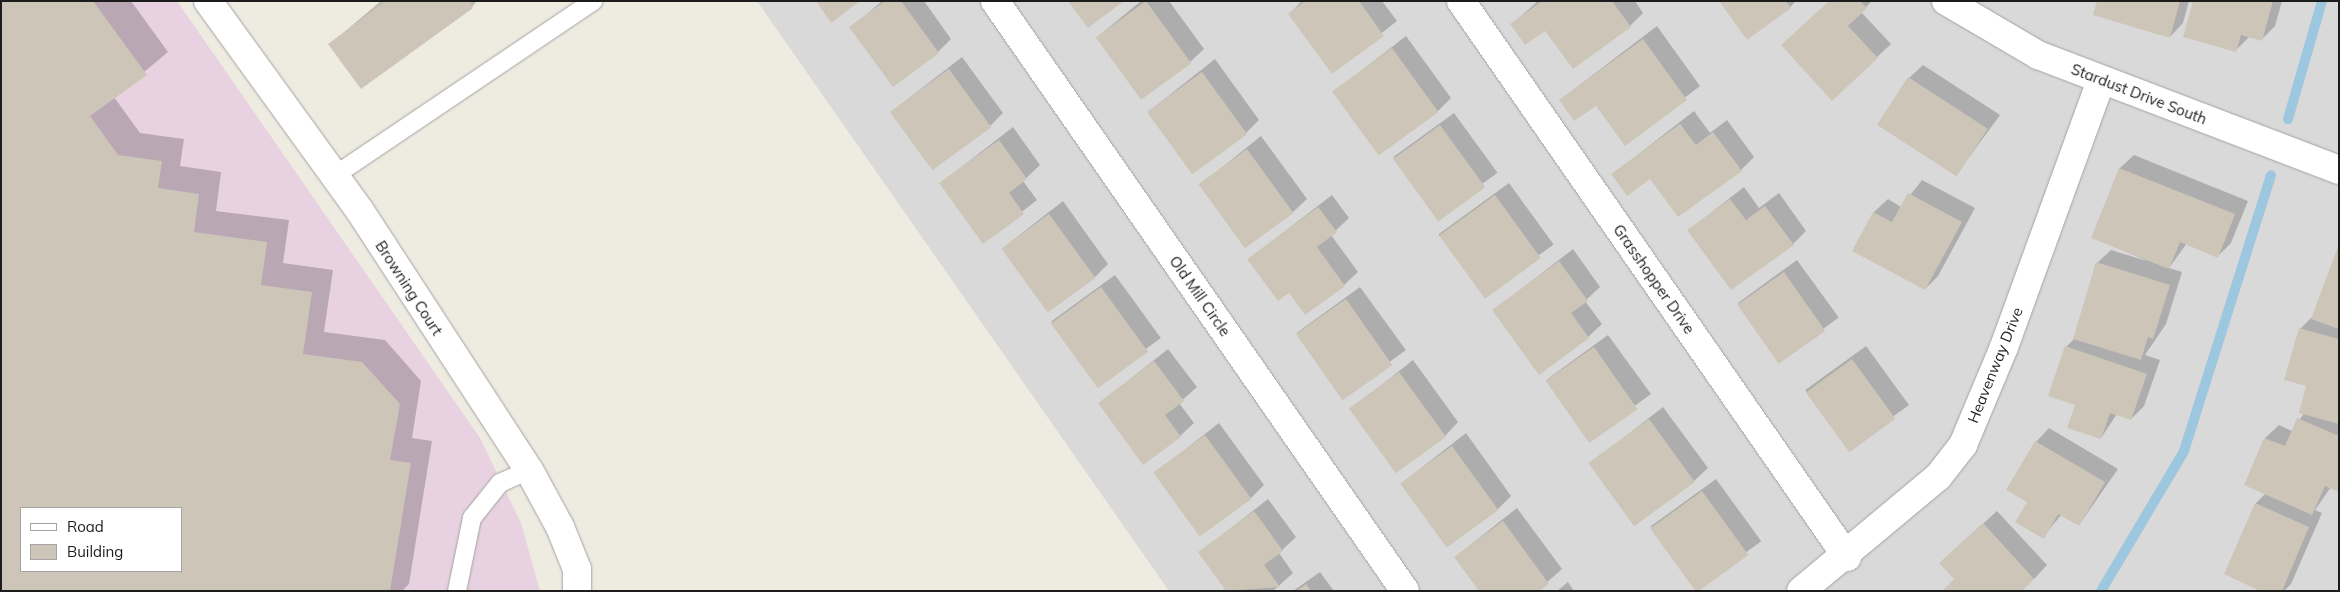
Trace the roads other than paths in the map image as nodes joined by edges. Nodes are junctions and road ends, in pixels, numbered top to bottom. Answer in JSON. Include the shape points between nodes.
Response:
{"nodes":[{"id":1,"x":208,"y":1,"type":"edge"},
{"id":2,"x":593,"y":1,"type":"edge"},
{"id":3,"x":995,"y":1,"type":"edge"},
{"id":4,"x":1461,"y":1,"type":"edge"},
{"id":5,"x":1946,"y":1,"type":"edge"},
{"id":6,"x":2101,"y":80,"type":"junction"},
{"id":7,"x":2339,"y":170,"type":"edge"},
{"id":8,"x":334,"y":176,"type":"junction"},
{"id":9,"x":529,"y":470,"type":"junction"},
{"id":10,"x":1847,"y":557,"type":"junction"},
{"id":11,"x":457,"y":591,"type":"edge"},
{"id":12,"x":577,"y":591,"type":"edge"},
{"id":13,"x":1405,"y":591,"type":"edge"},
{"id":14,"x":1802,"y":591,"type":"edge"}],
"edges":[{"from":1,"to":8,"type":"street","name":"Browning Court"},
{"from":2,"to":8,"type":"lane"},
{"from":3,"to":13,"type":"street","name":"Old Mill Circle"},
{"from":4,"to":10,"type":"street","name":"Grasshopper Drive"},
{"from":5,"to":6,"type":"street","name":"Stardust Drive South","via":[[2038,55]]},
{"from":6,"to":7,"type":"street","name":"Stardust Drive South"},
{"from":6,"to":10,"type":"street","name":"Heavenway Drive","via":[[2004,346],[1963,445],[1938,477]]},
{"from":8,"to":9,"type":"street","name":"Browning Court"},
{"from":9,"to":11,"type":"lane","via":[[500,483],[472,518]]},
{"from":9,"to":12,"type":"street","name":"Browning Court","via":[[560,527],[577,569]]},
{"from":10,"to":14,"type":"street","name":"Heavenway Drive"}]}
